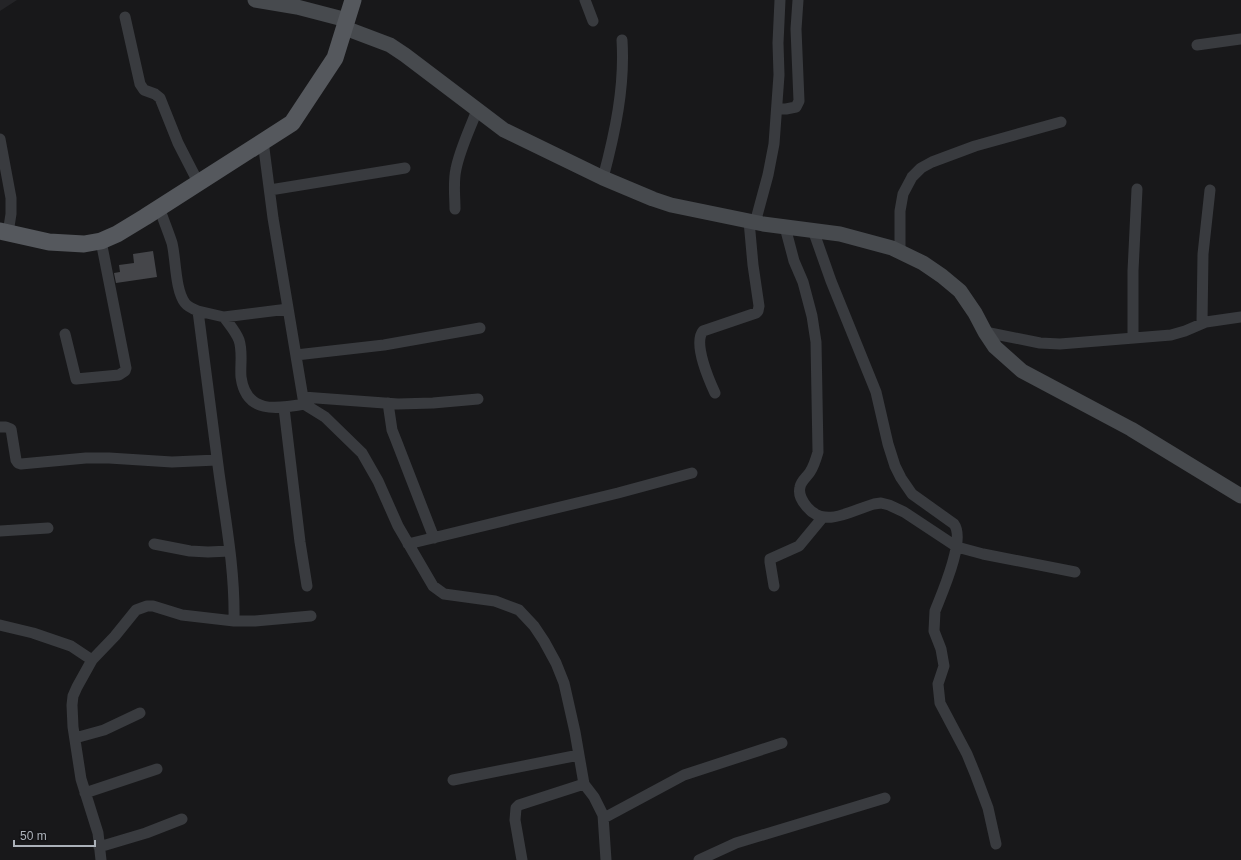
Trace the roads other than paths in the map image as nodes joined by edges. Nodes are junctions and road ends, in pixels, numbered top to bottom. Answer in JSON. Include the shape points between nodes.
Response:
{"nodes":[{"id":1,"x":255,"y":0,"type":"edge"},
{"id":2,"x":353,"y":0,"type":"edge"},
{"id":3,"x":585,"y":0,"type":"edge"},
{"id":4,"x":780,"y":0,"type":"edge"},
{"id":5,"x":798,"y":0,"type":"edge"},
{"id":6,"x":126,"y":17,"type":"dead end"},
{"id":7,"x":593,"y":21,"type":"dead end"},
{"id":8,"x":346,"y":24,"type":"junction"},
{"id":9,"x":1241,"y":39,"type":"edge"},
{"id":10,"x":622,"y":40,"type":"dead end"},
{"id":11,"x":1196,"y":45,"type":"dead end"},
{"id":12,"x":777,"y":109,"type":"junction"},
{"id":13,"x":477,"y":110,"type":"junction"},
{"id":14,"x":1061,"y":122,"type":"dead end"},
{"id":15,"x":0,"y":138,"type":"edge"},
{"id":16,"x":263,"y":141,"type":"junction"},
{"id":17,"x":405,"y":168,"type":"dead end"},
{"id":18,"x":603,"y":178,"type":"junction"},
{"id":19,"x":198,"y":182,"type":"junction"},
{"id":20,"x":1137,"y":189,"type":"dead end"},
{"id":21,"x":270,"y":190,"type":"junction"},
{"id":22,"x":1210,"y":190,"type":"dead end"},
{"id":23,"x":455,"y":209,"type":"dead end"},
{"id":24,"x":154,"y":211,"type":"junction"},
{"id":25,"x":752,"y":222,"type":"junction"},
{"id":26,"x":785,"y":226,"type":"junction"},
{"id":27,"x":813,"y":230,"type":"junction"},
{"id":28,"x":4,"y":232,"type":"edge"},
{"id":29,"x":101,"y":241,"type":"junction"},
{"id":30,"x":900,"y":252,"type":"junction"},
{"id":31,"x":288,"y":309,"type":"junction"},
{"id":32,"x":198,"y":311,"type":"junction"},
{"id":33,"x":224,"y":316,"type":"junction"},
{"id":34,"x":1241,"y":317,"type":"edge"},
{"id":35,"x":1202,"y":323,"type":"junction"},
{"id":36,"x":480,"y":328,"type":"dead end"},
{"id":37,"x":985,"y":332,"type":"junction"},
{"id":38,"x":65,"y":334,"type":"dead end"},
{"id":39,"x":1133,"y":338,"type":"junction"},
{"id":40,"x":296,"y":355,"type":"junction"},
{"id":41,"x":715,"y":393,"type":"dead end"},
{"id":42,"x":478,"y":399,"type":"dead end"},
{"id":43,"x":303,"y":401,"type":"junction"},
{"id":44,"x":388,"y":403,"type":"junction"},
{"id":45,"x":284,"y":408,"type":"junction"},
{"id":46,"x":0,"y":427,"type":"edge"},
{"id":47,"x":218,"y":460,"type":"junction"},
{"id":48,"x":692,"y":473,"type":"dead end"},
{"id":49,"x":1241,"y":496,"type":"edge"},
{"id":50,"x":823,"y":517,"type":"junction"},
{"id":51,"x":48,"y":528,"type":"dead end"},
{"id":52,"x":0,"y":531,"type":"edge"},
{"id":53,"x":434,"y":538,"type":"junction"},
{"id":54,"x":957,"y":540,"type":"junction"},
{"id":55,"x":154,"y":544,"type":"dead end"},
{"id":56,"x":408,"y":544,"type":"junction"},
{"id":57,"x":230,"y":551,"type":"junction"},
{"id":58,"x":1075,"y":572,"type":"dead end"},
{"id":59,"x":306,"y":586,"type":"dead end"},
{"id":60,"x":774,"y":586,"type":"dead end"},
{"id":61,"x":311,"y":616,"type":"dead end"},
{"id":62,"x":234,"y":621,"type":"junction"},
{"id":63,"x":0,"y":624,"type":"edge"},
{"id":64,"x":87,"y":656,"type":"junction"},
{"id":65,"x":140,"y":713,"type":"dead end"},
{"id":66,"x":75,"y":738,"type":"junction"},
{"id":67,"x":782,"y":743,"type":"dead end"},
{"id":68,"x":579,"y":755,"type":"junction"},
{"id":69,"x":157,"y":769,"type":"dead end"},
{"id":70,"x":453,"y":780,"type":"dead end"},
{"id":71,"x":584,"y":784,"type":"junction"},
{"id":72,"x":85,"y":793,"type":"junction"},
{"id":73,"x":886,"y":798,"type":"dead end"},
{"id":74,"x":604,"y":818,"type":"junction"},
{"id":75,"x":182,"y":819,"type":"dead end"},
{"id":76,"x":996,"y":844,"type":"dead end"},
{"id":77,"x":100,"y":847,"type":"junction"},
{"id":78,"x":101,"y":860,"type":"edge"},
{"id":79,"x":522,"y":860,"type":"edge"},
{"id":80,"x":606,"y":860,"type":"edge"},
{"id":81,"x":699,"y":860,"type":"edge"}],
"edges":[{"from":1,"to":8,"type":"street","via":[[297,7]]},
{"from":2,"to":8,"type":"main road"},
{"from":3,"to":7,"type":"street"},
{"from":4,"to":12,"type":"street"},
{"from":5,"to":12,"type":"street","via":[[796,29],[799,101],[796,107]]},
{"from":6,"to":19,"type":"street","via":[[140,84],[144,90],[160,98],[178,143]]},
{"from":8,"to":13,"type":"street","via":[[390,45]]},
{"from":8,"to":16,"type":"main road","via":[[335,58],[292,123]]},
{"from":9,"to":11,"type":"street"},
{"from":10,"to":18,"type":"street","via":[[623,72],[618,109]]},
{"from":12,"to":25,"type":"street","via":[[768,175]]},
{"from":13,"to":18,"type":"street","via":[[504,130]]},
{"from":13,"to":23,"type":"street","via":[[456,169]]},
{"from":14,"to":30,"type":"street","via":[[975,146],[921,168],[912,177],[900,202]]},
{"from":15,"to":28,"type":"street","via":[[11,198],[11,214]]},
{"from":16,"to":19,"type":"main road"},
{"from":16,"to":21,"type":"street"},
{"from":17,"to":21,"type":"street"},
{"from":18,"to":25,"type":"street","via":[[671,205]]},
{"from":19,"to":24,"type":"main road"},
{"from":20,"to":39,"type":"street","via":[[1132,271]]},
{"from":21,"to":31,"type":"street"},
{"from":22,"to":35,"type":"street","via":[[1203,254]]},
{"from":24,"to":29,"type":"main road"},
{"from":24,"to":32,"type":"street","via":[[172,243],[177,279],[185,304]]},
{"from":25,"to":26,"type":"street"},
{"from":25,"to":41,"type":"street","via":[[758,311],[756,314],[703,331],[700,337],[702,355]]},
{"from":26,"to":27,"type":"street"},
{"from":26,"to":50,"type":"street","via":[[807,297],[816,342],[818,452],[811,470],[802,482],[800,494],[811,512]]},
{"from":27,"to":30,"type":"street","via":[[870,241]]},
{"from":27,"to":54,"type":"street","via":[[830,281],[876,392],[895,466],[912,494],[954,524]]},
{"from":28,"to":29,"type":"main road","via":[[49,242],[84,244]]},
{"from":29,"to":38,"type":"street","via":[[125,371],[119,375],[76,379]]},
{"from":30,"to":37,"type":"street","via":[[923,263],[954,285],[966,299]]},
{"from":31,"to":33,"type":"street"},
{"from":31,"to":40,"type":"street"},
{"from":32,"to":33,"type":"street"},
{"from":32,"to":47,"type":"street"},
{"from":33,"to":45,"type":"street","via":[[239,340],[241,377],[251,401],[267,408]]},
{"from":34,"to":35,"type":"street"},
{"from":35,"to":39,"type":"street","via":[[1178,333]]},
{"from":36,"to":40,"type":"street","via":[[384,345]]},
{"from":37,"to":39,"type":"street","via":[[1040,343],[1060,344]]},
{"from":37,"to":49,"type":"street","via":[[995,347],[1022,371],[1131,429]]},
{"from":40,"to":43,"type":"street"},
{"from":42,"to":44,"type":"street"},
{"from":43,"to":44,"type":"street"},
{"from":43,"to":45,"type":"street"},
{"from":43,"to":56,"type":"street","via":[[325,417],[362,453]]},
{"from":44,"to":53,"type":"street","via":[[392,430]]},
{"from":45,"to":59,"type":"street"},
{"from":46,"to":47,"type":"street","via":[[11,429],[16,460],[19,464],[86,458],[172,462]]},
{"from":47,"to":57,"type":"street"},
{"from":48,"to":53,"type":"street"},
{"from":50,"to":54,"type":"street","via":[[836,517],[881,503]]},
{"from":50,"to":60,"type":"street","via":[[799,546],[770,559]]},
{"from":51,"to":52,"type":"street"},
{"from":53,"to":56,"type":"street"},
{"from":54,"to":58,"type":"street","via":[[983,554]]},
{"from":54,"to":76,"type":"street","via":[[950,572],[935,612],[934,631],[944,666],[938,692],[940,703],[976,776],[988,808]]},
{"from":55,"to":57,"type":"street","via":[[196,551]]},
{"from":56,"to":68,"type":"street","via":[[438,591],[509,605],[519,610],[534,626],[556,663],[564,683]]},
{"from":57,"to":62,"type":"street"},
{"from":61,"to":62,"type":"street"},
{"from":62,"to":64,"type":"street","via":[[182,615],[147,606],[136,610],[115,636]]},
{"from":63,"to":64,"type":"street","via":[[52,639],[71,646]]},
{"from":64,"to":66,"type":"street","via":[[73,696]]},
{"from":65,"to":66,"type":"street","via":[[104,730]]},
{"from":66,"to":72,"type":"street"},
{"from":67,"to":74,"type":"street","via":[[684,775]]},
{"from":68,"to":70,"type":"street"},
{"from":68,"to":71,"type":"street"},
{"from":69,"to":72,"type":"street"},
{"from":71,"to":74,"type":"street"},
{"from":71,"to":79,"type":"street","via":[[516,808],[515,820]]},
{"from":72,"to":77,"type":"street"},
{"from":73,"to":81,"type":"street","via":[[736,843]]},
{"from":74,"to":80,"type":"street"},
{"from":75,"to":77,"type":"street"},
{"from":77,"to":78,"type":"street"}]}
